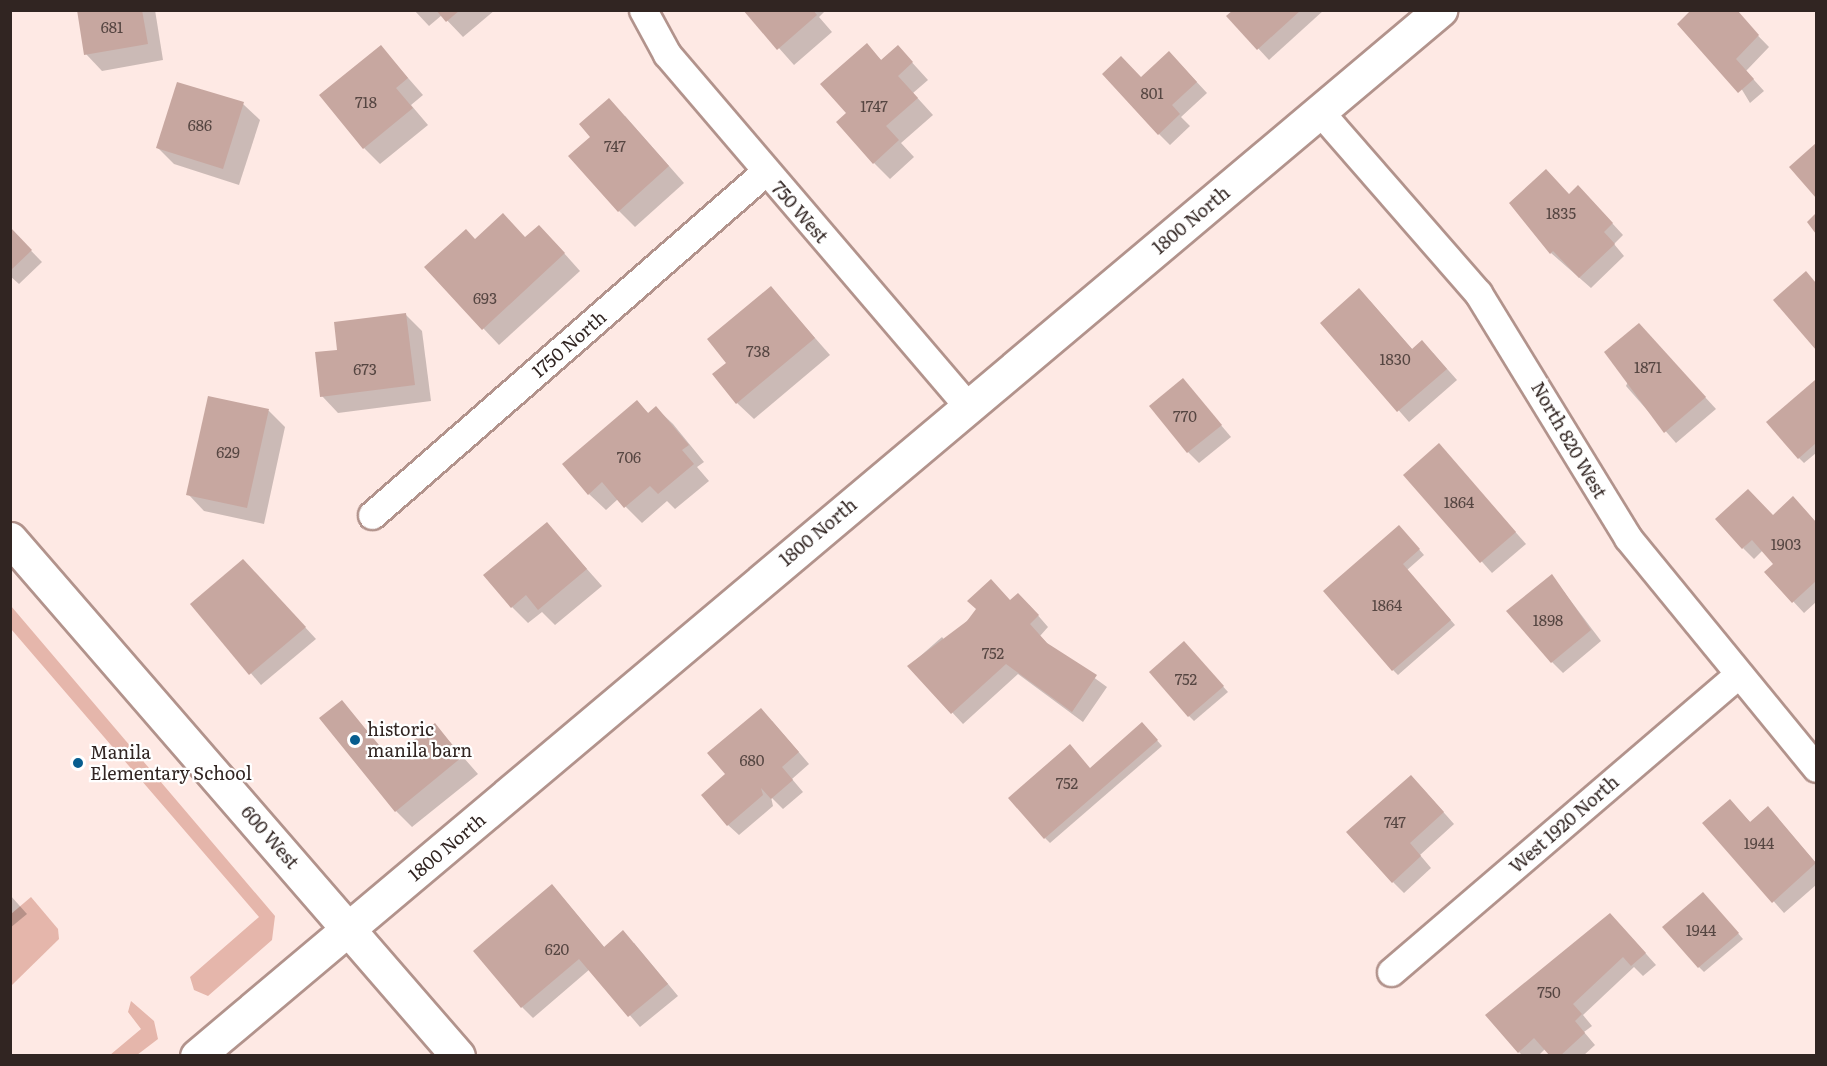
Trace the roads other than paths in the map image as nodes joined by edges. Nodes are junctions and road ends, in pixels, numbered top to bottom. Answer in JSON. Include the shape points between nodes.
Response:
{"nodes":[{"id":1,"x":643,"y":10,"type":"edge"},
{"id":2,"x":1440,"y":10,"type":"edge"},
{"id":3,"x":1321,"y":113,"type":"junction"},
{"id":4,"x":765,"y":172,"type":"junction"},
{"id":5,"x":968,"y":406,"type":"junction"},
{"id":6,"x":372,"y":515,"type":"dead end"},
{"id":7,"x":10,"y":539,"type":"edge"},
{"id":8,"x":1737,"y":675,"type":"junction"},
{"id":9,"x":1816,"y":768,"type":"edge"},
{"id":10,"x":350,"y":929,"type":"junction"},
{"id":11,"x":1391,"y":972,"type":"dead end"},
{"id":12,"x":197,"y":1056,"type":"edge"},
{"id":13,"x":458,"y":1056,"type":"edge"}],
"edges":[{"from":1,"to":4,"type":"street","name":"750 West","via":[[667,54]]},
{"from":2,"to":3,"type":"street","name":"1800 North"},
{"from":3,"to":5,"type":"street","name":"1800 North"},
{"from":3,"to":8,"type":"street","name":"North 820 West","via":[[1478,293],[1628,538]]},
{"from":4,"to":5,"type":"street","name":"750 West"},
{"from":4,"to":6,"type":"street","name":"1750 North"},
{"from":5,"to":10,"type":"street","name":"1800 North"},
{"from":7,"to":10,"type":"street","name":"600 West"},
{"from":8,"to":9,"type":"street","name":"North 820 West"},
{"from":8,"to":11,"type":"street","name":"West 1920 North"},
{"from":10,"to":12,"type":"street","name":"1800 North"},
{"from":10,"to":13,"type":"street","name":"600 West"}]}
